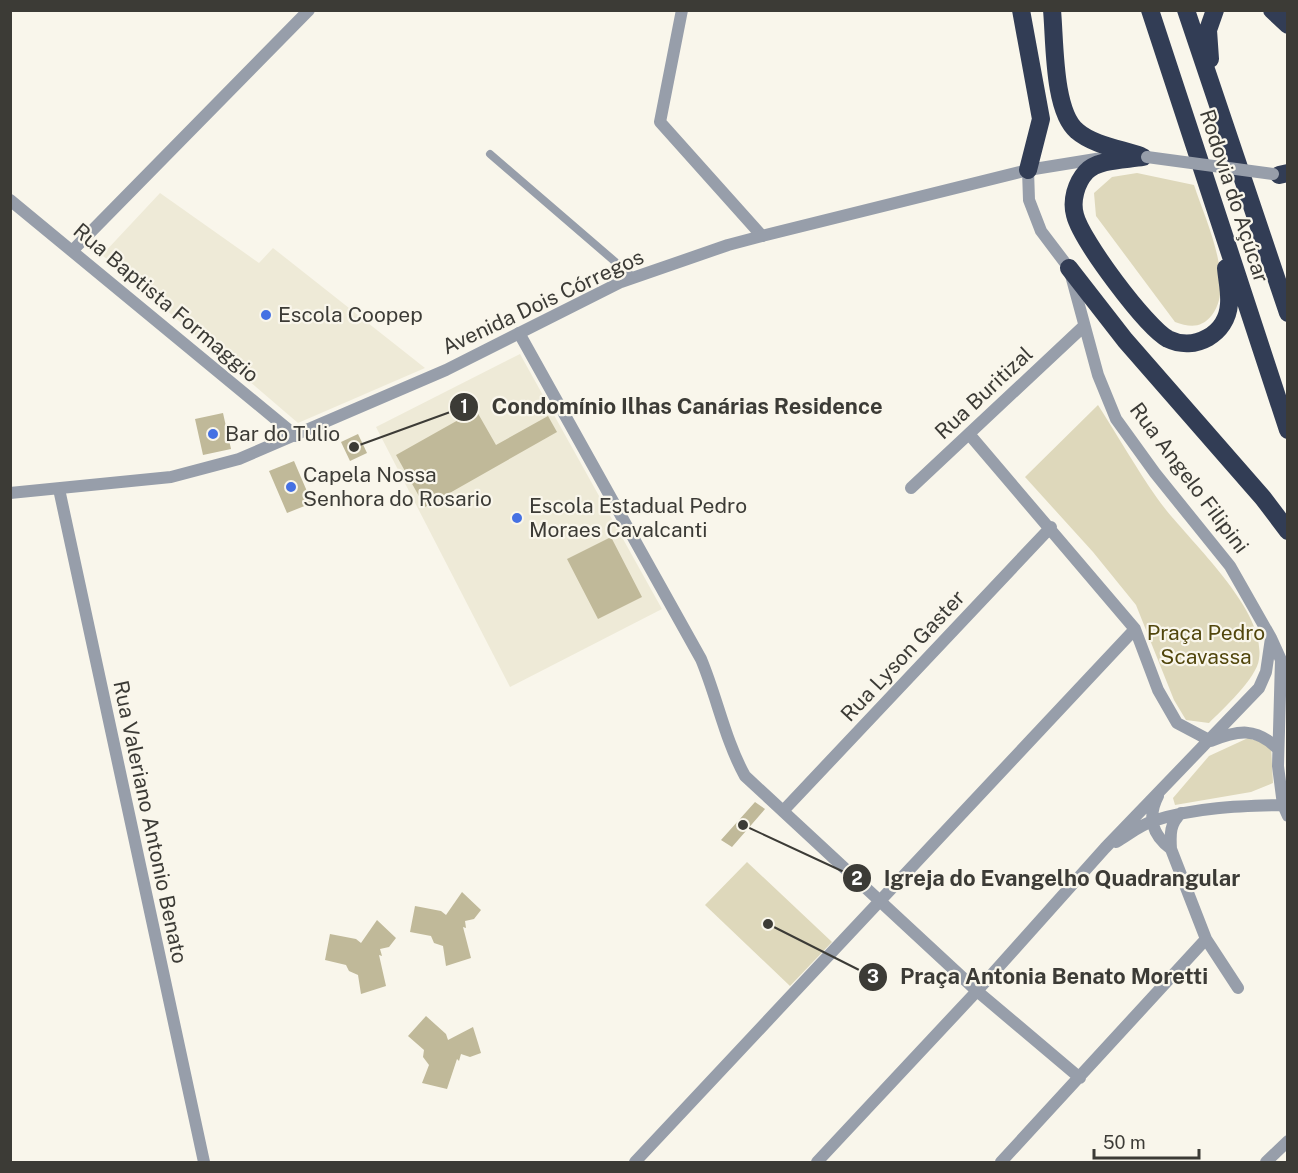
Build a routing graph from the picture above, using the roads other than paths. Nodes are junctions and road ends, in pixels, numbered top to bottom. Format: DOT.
graph roads {
  1 [pos="309,10"];
  2 [pos="681,10"];
  3 [pos="1052,10"];
  4 [pos="1142,10"];
  5 [pos="1150,10"];
  6 [pos="1186,10"];
  7 [pos="1215,10"];
  8 [pos="1272,10"];
  9 [pos="1021,11"];
  10 [pos="1287,25"];
  11 [pos="1169,68"];
  12 [pos="1223,119"];
  13 [pos="490,154"];
  14 [pos="1145,157"];
  15 [pos="1028,170"];
  16 [pos="1283,175"];
  17 [pos="10,200"];
  18 [pos="1221,230"];
  19 [pos="762,236"];
  20 [pos="73,250"];
  21 [pos="1271,263"];
  22 [pos="1069,268"];
  23 [pos="634,278"];
  24 [pos="1287,301"];
  25 [pos="1287,313"];
  26 [pos="1084,326"];
  27 [pos="519,333"];
  28 [pos="1287,430"];
  29 [pos="969,434"];
  30 [pos="296,436"];
  31 [pos="911,488"];
  32 [pos="59,489"];
  33 [pos="10,494"];
  34 [pos="1051,527"];
  35 [pos="1287,531"];
  36 [pos="1135,629"];
  37 [pos="1271,638"];
  38 [pos="1211,741"];
  39 [pos="1278,749"];
  40 [pos="1163,786"];
  41 [pos="1285,810"];
  42 [pos="783,811"];
  43 [pos="1181,813"];
  44 [pos="1150,822"];
  45 [pos="1105,848"];
  46 [pos="1171,849"];
  47 [pos="881,899"];
  48 [pos="1206,939"];
  49 [pos="1238,988"];
  50 [pos="977,991"];
  51 [pos="1080,1078"];
  52 [pos="1287,1141"];
  53 [pos="204,1162"];
  54 [pos="635,1162"];
  55 [pos="817,1162"];
  56 [pos="1000,1162"];
  57 [pos="1266,1162"];
  1 -- 20 [label="street"];
  2 -- 19 [label="street"];
  3 -- 14 [label="highway"];
  4 -- 11 [label="highway"];
  5 -- 11 [label="highway, Rodovia do Açúcar"];
  6 -- 12 [label="highway"];
  7 -- 12 [label="highway"];
  8 -- 10 [label="highway"];
  9 -- 15 [label="highway"];
  11 -- 18 [label="highway, Rodovia do Açúcar"];
  12 -- 21 [label="highway, Rodovia do Açúcar"];
  13 -- 23 [label="lane"];
  14 -- 15 [label="street, Avenida Dois Córregos"];
  14 -- 16 [label="street, Avenida Dois Córregos, bridge"];
  14 -- 18 [label="highway"];
  15 -- 19 [label="street, Avenida Dois Córregos"];
  15 -- 22 [label="street, Rua Angelo Filipini"];
  17 -- 20 [label="street, Rua Baptista Formaggio"];
  18 -- 28 [label="highway, Rodovia do Açúcar"];
  19 -- 23 [label="street, Avenida Dois Córregos"];
  20 -- 30 [label="street, Rua Baptista Formaggio"];
  21 -- 24 [label="highway"];
  21 -- 25 [label="highway, Rodovia do Açúcar"];
  22 -- 26 [label="street, Rua Angelo Filipini"];
  22 -- 35 [label="highway"];
  23 -- 27 [label="street, Avenida Dois Córregos"];
  26 -- 29 [label="street, Rua Buritizal"];
  26 -- 37 [label="street, Rua Angelo Filipini"];
  27 -- 30 [label="street, Avenida Dois Córregos"];
  27 -- 42 [label="street"];
  29 -- 31 [label="street, Rua Buritizal"];
  29 -- 34 [label="street"];
  30 -- 32 [label="street, Avenida Dois Córregos"];
  32 -- 33 [label="street, Avenida Dois Córregos"];
  32 -- 53 [label="street, Rua Valeriano Antonio Benato"];
  34 -- 36 [label="street"];
  34 -- 42 [label="street, Rua Lyson Gaster"];
  36 -- 38 [label="street"];
  36 -- 47 [label="street"];
  37 -- 38 [label="street"];
  37 -- 39 [label="street, Rua Angelo Filipini"];
  38 -- 39 [label="street"];
  38 -- 40 [label="street"];
  39 -- 41 [label="street, Rua Angelo Filipini"];
  40 -- 44 [label="street"];
  40 -- 45 [label="street"];
  41 -- 43 [label="street"];
  42 -- 47 [label="street"];
  43 -- 44 [label="street"];
  43 -- 46 [label="street"];
  44 -- 45 [label="street"];
  44 -- 46 [label="street"];
  45 -- 50 [label="street"];
  46 -- 48 [label="street"];
  47 -- 50 [label="street"];
  47 -- 54 [label="street"];
  48 -- 49 [label="street"];
  48 -- 51 [label="street"];
  50 -- 51 [label="street"];
  50 -- 55 [label="street"];
  51 -- 56 [label="street"];
  52 -- 57 [label="street"];
}
